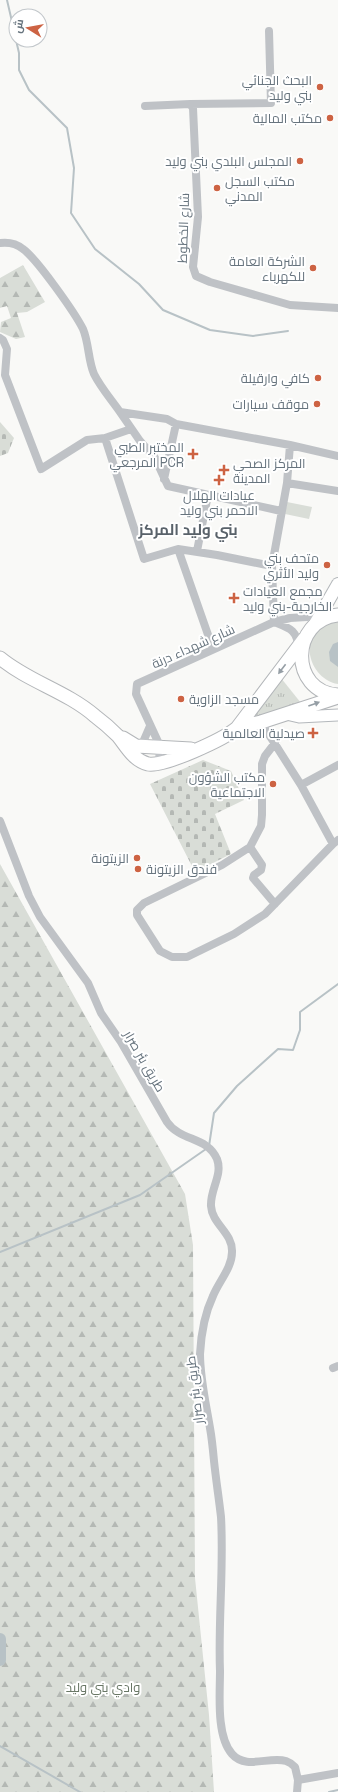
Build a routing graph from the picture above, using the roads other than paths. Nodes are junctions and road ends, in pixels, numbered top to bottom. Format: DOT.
graph roads {
  1 [pos="269,31"];
  2 [pos="190,104"];
  3 [pos="145,106"];
  4 [pos="0,243"];
  5 [pos="338,308"];
  6 [pos="0,338"];
  7 [pos="120,412"];
  8 [pos="176,424"];
  9 [pos="131,429"];
  10 [pos="105,438"];
  11 [pos="290,445"];
  12 [pos="338,456"];
  13 [pos="164,479"];
  14 [pos="287,483"];
  15 [pos="338,491"];
  16 [pos="208,495"];
  17 [pos="281,511"];
  18 [pos="178,549"];
  19 [pos="198,551"];
  20 [pos="272,566"];
  21 [pos="338,584"];
  22 [pos="324,610"];
  23 [pos="338,615"];
  24 [pos="274,622"];
  25 [pos="315,624"];
  26 [pos="301,643"];
  27 [pos="212,650"];
  28 [pos="0,658"];
  29 [pos="338,696"];
  30 [pos="286,714"];
  31 [pos="338,714"];
  32 [pos="262,722"];
  33 [pos="150,726"];
  34 [pos="237,728"];
  35 [pos="275,743"];
  36 [pos="160,746"];
  37 [pos="202,748"];
  38 [pos="138,752"];
  39 [pos="159,763"];
  40 [pos="338,765"];
  41 [pos="300,785"];
  42 [pos="0,821"];
  43 [pos="335,842"];
  44 [pos="250,847"];
  45 [pos="275,904"];
  46 [pos="338,1773"];
  47 [pos="298,1780"];
  48 [pos="297,1792"];
  1 -- 2 [label="street"];
  2 -- 3 [label="street"];
  2 -- 5 [label="street, شارع الخطوط"];
  4 -- 7 [label="street"];
  6 -- 10 [label="street"];
  7 -- 8 [label="street"];
  7 -- 9 [label="street"];
  8 -- 11 [label="street"];
  8 -- 13 [label="street"];
  9 -- 10 [label="street"];
  9 -- 13 [label="street"];
  10 -- 18 [label="street"];
  11 -- 12 [label="street"];
  11 -- 14 [label="street"];
  13 -- 16 [label="street"];
  14 -- 15 [label="street"];
  14 -- 17 [label="street"];
  16 -- 17 [label="street"];
  16 -- 19 [label="street"];
  17 -- 20 [label="street"];
  18 -- 19 [label="street"];
  18 -- 27 [label="street"];
  19 -- 20 [label="street"];
  20 -- 24 [label="street"];
  21 -- 22 [label="main road"];
  22 -- 24 [label="street, شارع شهداء درنة"];
  22 -- 25 [label="main road"];
  23 -- 25 [label="highway"];
  24 -- 26 [label="street"];
  24 -- 27 [label="street, شارع شهداء درنة"];
  25 -- 26 [label="highway"];
  26 -- 29 [label="highway"];
  26 -- 34 [label="highway, one-way"];
  27 -- 33 [label="street, شارع شهداء درنة"];
  28 -- 38 [label="highway"];
  30 -- 29 [label="highway, one-way"];
  30 -- 31 [label="main road"];
  30 -- 32 [label="highway"];
  32 -- 34 [label="highway"];
  32 -- 35 [label="street"];
  33 -- 36 [label="street"];
  33 -- 38 [label="street"];
  34 -- 37 [label="highway"];
  35 -- 41 [label="street"];
  35 -- 44 [label="street"];
  36 -- 37 [label="highway"];
  36 -- 38 [label="highway"];
  36 -- 39 [label="street"];
  37 -- 39 [label="highway"];
  38 -- 39 [label="highway"];
  40 -- 41 [label="street"];
  41 -- 43 [label="street"];
  42 -- 47 [label="street, طريق بئر صرار"];
  43 -- 45 [label="street"];
  44 -- 45 [label="street"];
  44 -- 45 [label="street"];
  46 -- 47 [label="street"];
  47 -- 48 [label="street"];
}
